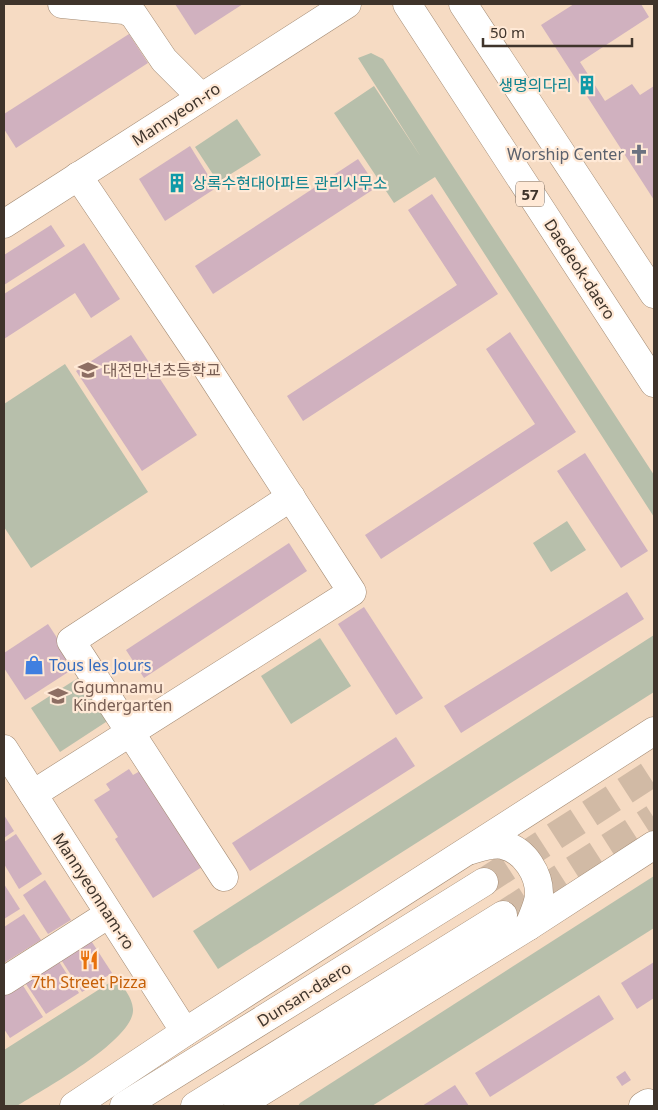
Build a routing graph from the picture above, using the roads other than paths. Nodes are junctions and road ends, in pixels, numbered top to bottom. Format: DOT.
graph roads {
  1 [pos="62,4"];
  2 [pos="347,4"];
  3 [pos="407,4"];
  4 [pos="463,4"];
  5 [pos="202,97"];
  6 [pos="78,176"];
  7 [pos="4,224"];
  8 [pos="654,294"];
  9 [pos="654,383"];
  10 [pos="291,497"];
  11 [pos="654,731"];
  12 [pos="130,732"];
  13 [pos="4,749"];
  14 [pos="33,794"];
  15 [pos="654,845"];
  16 [pos="467,851"];
  17 [pos="224,877"];
  18 [pos="484,882"];
  19 [pos="109,914"];
  20 [pos="503,915"];
  21 [pos="529,926"];
  22 [pos="4,980"];
  23 [pos="185,1032"];
  24 [pos="74,1106"];
  25 [pos="124,1106"];
  26 [pos="195,1106"];
  27 [pos="238,1106"];
  28 [pos="643,1106"];
  29 [pos="650,1106"];
  1 -- 5 [label="main road"];
  2 -- 5 [label="main road, Mannyeon-ro"];
  3 -- 9 [label="main road, Daedeok-daero / 57"];
  4 -- 8 [label="main road"];
  5 -- 6 [label="main road, Mannyeon-ro"];
  6 -- 7 [label="main road, Mannyeon-ro"];
  6 -- 10 [label="main road"];
  10 -- 12 [label="main road"];
  10 -- 12 [label="main road"];
  11 -- 16 [label="main road"];
  12 -- 14 [label="main road"];
  12 -- 17 [label="main road"];
  13 -- 14 [label="main road, Mannyeonnam-ro"];
  14 -- 19 [label="main road, Mannyeonnam-ro"];
  15 -- 21 [label="main road"];
  16 -- 21 [label="main road"];
  16 -- 23 [label="main road"];
  18 -- 25 [label="main road, Dunsan-daero"];
  19 -- 22 [label="main road"];
  19 -- 23 [label="main road, Mannyeonnam-ro"];
  20 -- 26 [label="main road"];
  21 -- 27 [label="main road"];
  23 -- 24 [label="main road"];
  28 -- 29 [label="main road"];
}
